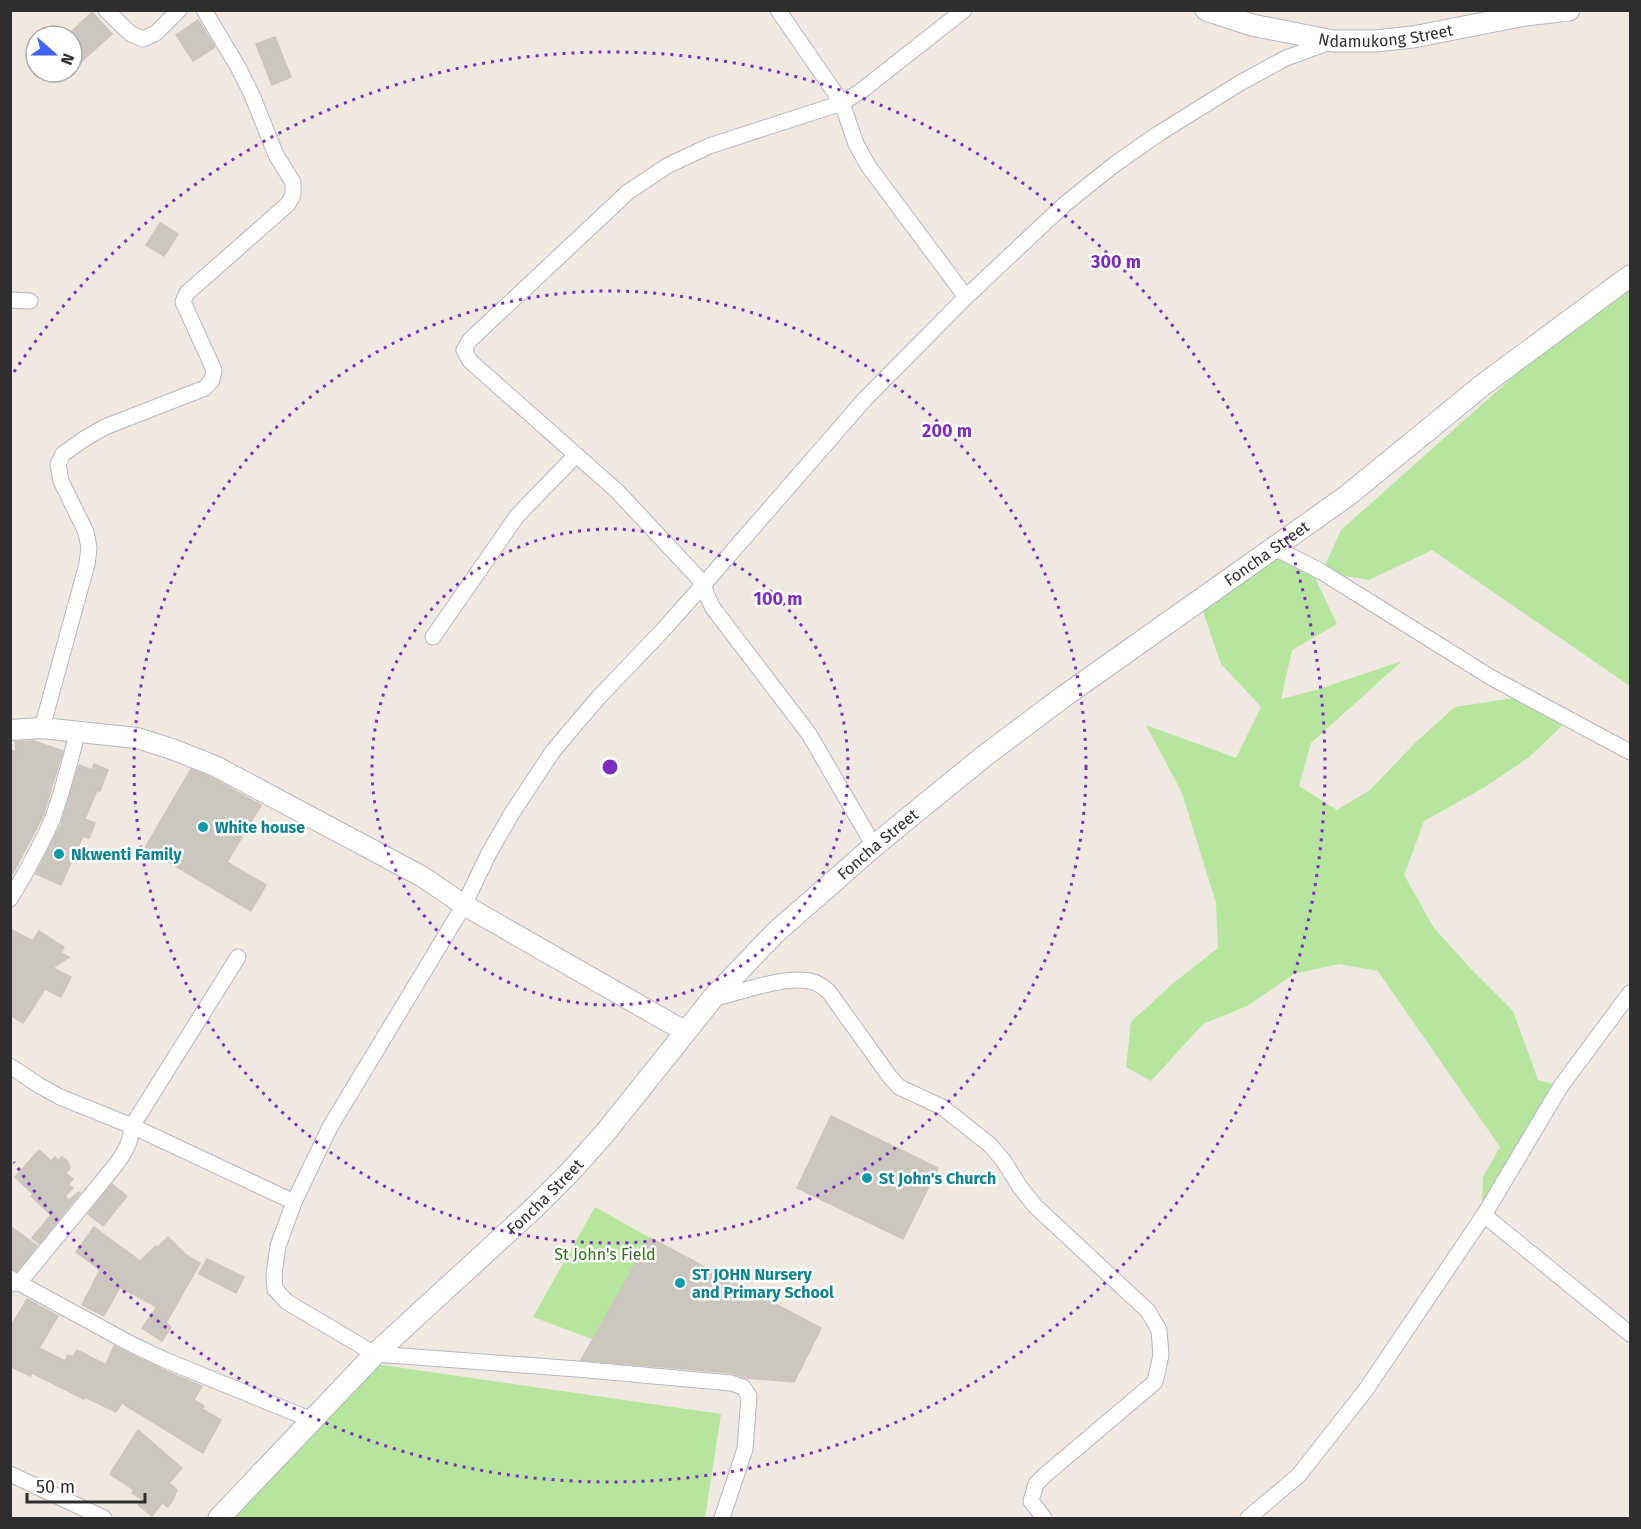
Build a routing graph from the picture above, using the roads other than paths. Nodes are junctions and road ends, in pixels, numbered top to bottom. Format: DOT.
graph roads {
  1 [pos="106,10"];
  2 [pos="179,10"];
  3 [pos="204,10"];
  4 [pos="778,10"];
  5 [pos="964,10"];
  6 [pos="1206,10"];
  7 [pos="1569,10"];
  8 [pos="1525,13"];
  9 [pos="1333,41"];
  10 [pos="842,103"];
  11 [pos="1630,276"];
  12 [pos="966,297"];
  13 [pos="10,300"];
  14 [pos="30,301"];
  15 [pos="576,455"];
  16 [pos="1273,547"];
  17 [pos="704,584"];
  18 [pos="433,637"];
  19 [pos="42,728"];
  20 [pos="10,730"];
  21 [pos="78,730"];
  22 [pos="1630,752"];
  23 [pos="874,846"];
  24 [pos="10,899"];
  25 [pos="464,905"];
  26 [pos="238,957"];
  27 [pos="1630,993"];
  28 [pos="712,999"];
  29 [pos="686,1032"];
  30 [pos="10,1065"];
  31 [pos="132,1126"];
  32 [pos="294,1202"];
  33 [pos="1484,1215"];
  34 [pos="13,1282"];
  35 [pos="1630,1334"];
  36 [pos="375,1354"];
  37 [pos="312,1420"];
  38 [pos="10,1474"];
  39 [pos="104,1518"];
  40 [pos="219,1518"];
  41 [pos="723,1518"];
  42 [pos="1044,1518"];
  43 [pos="1248,1518"];
  1 -- 2 [label="street"];
  3 -- 19 [label="street"];
  4 -- 10 [label="street"];
  5 -- 10 [label="street"];
  6 -- 9 [label="main road, Ndamukong Street"];
  7 -- 8 [label="main road, Ndamukong Street"];
  8 -- 9 [label="main road, Ndamukong Street"];
  9 -- 12 [label="street"];
  10 -- 12 [label="street"];
  10 -- 15 [label="street"];
  11 -- 16 [label="main road, Foncha Street"];
  12 -- 17 [label="street"];
  13 -- 14 [label="street"];
  15 -- 17 [label="street"];
  15 -- 18 [label="street"];
  16 -- 22 [label="street"];
  16 -- 23 [label="main road, Foncha Street"];
  17 -- 23 [label="street"];
  17 -- 25 [label="street"];
  19 -- 20 [label="street"];
  19 -- 21 [label="street"];
  21 -- 24 [label="street"];
  21 -- 25 [label="street"];
  23 -- 28 [label="main road, Foncha Street"];
  25 -- 29 [label="street"];
  25 -- 32 [label="street"];
  26 -- 31 [label="street"];
  27 -- 33 [label="street"];
  28 -- 29 [label="main road, Foncha Street"];
  28 -- 42 [label="street"];
  29 -- 36 [label="main road, Foncha Street"];
  30 -- 31 [label="street"];
  31 -- 32 [label="street"];
  31 -- 34 [label="street"];
  32 -- 36 [label="street"];
  33 -- 35 [label="street"];
  33 -- 43 [label="street"];
  34 -- 37 [label="street"];
  36 -- 37 [label="main road, Foncha Street"];
  36 -- 41 [label="street"];
  37 -- 40 [label="main road, Foncha Street"];
  38 -- 39 [label="street"];
}
